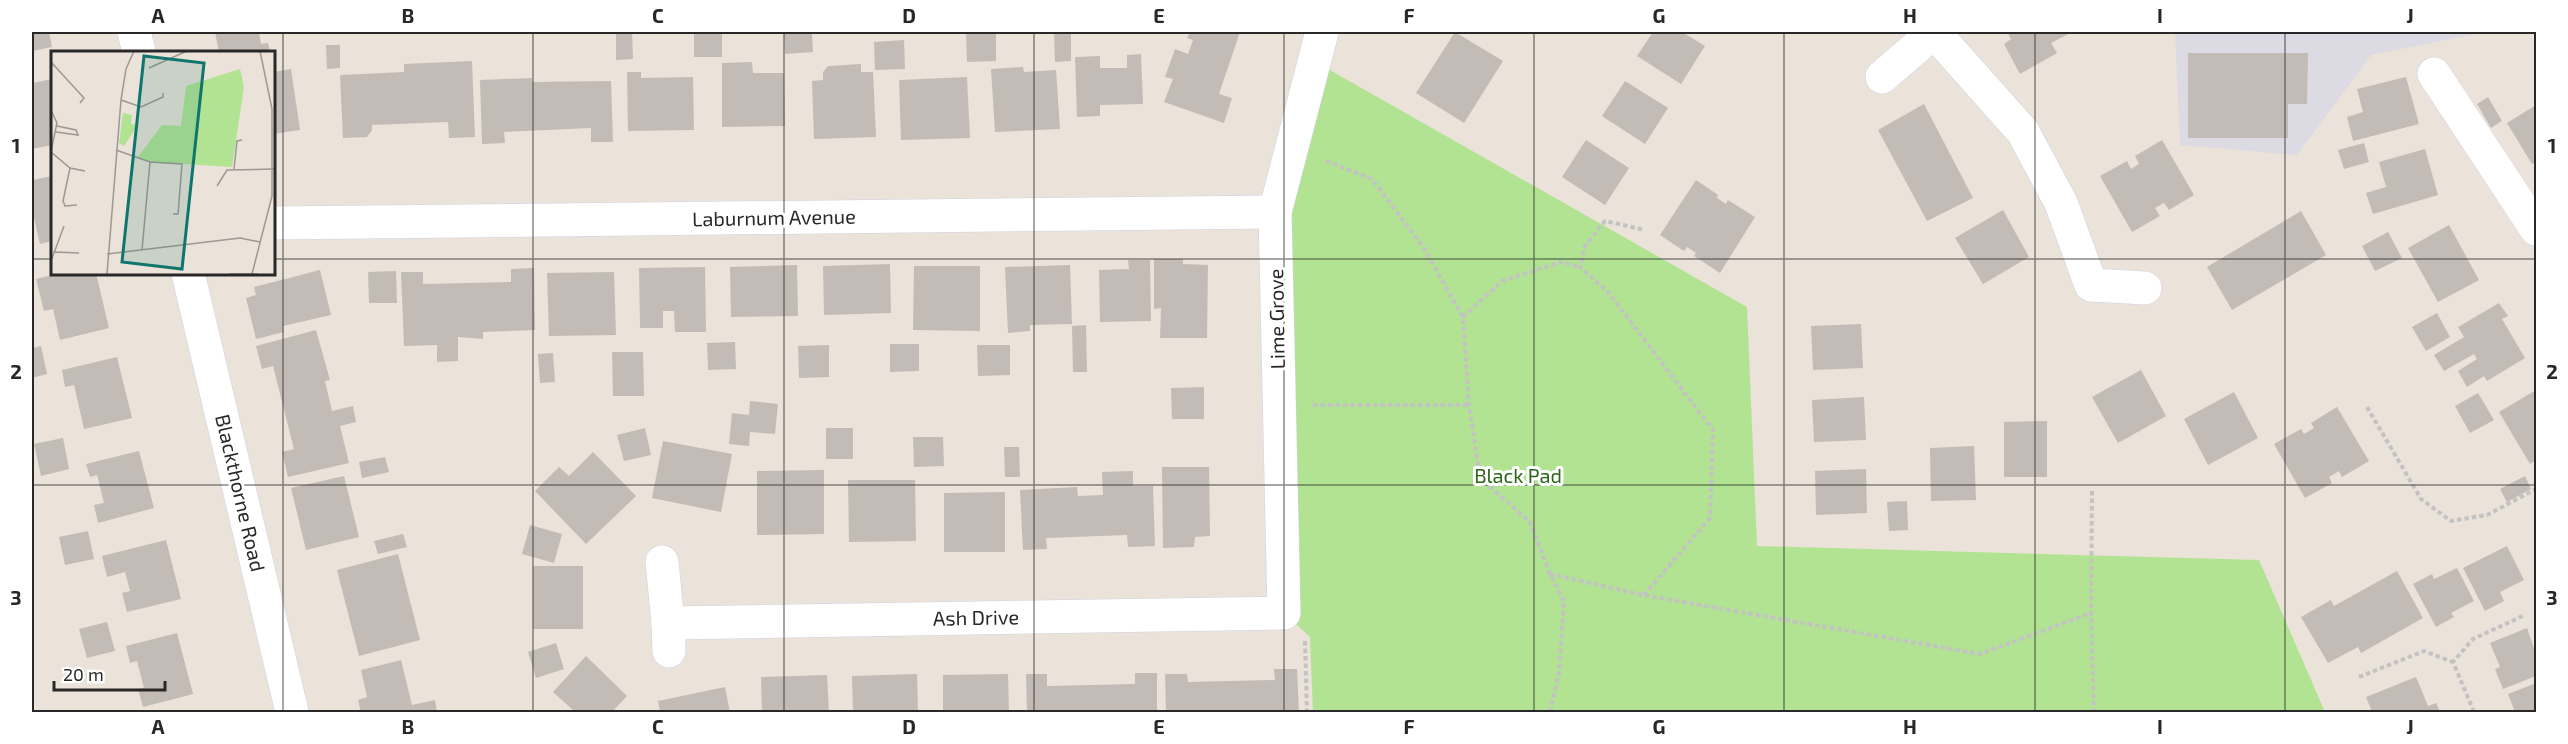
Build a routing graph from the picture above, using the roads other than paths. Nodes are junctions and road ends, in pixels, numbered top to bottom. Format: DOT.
graph roads {
  1 [pos="134,32"];
  2 [pos="1322,32"];
  3 [pos="1934,32"];
  4 [pos="139,51"];
  5 [pos="2434,74"];
  6 [pos="1882,77"];
  7 [pos="1275,212"];
  8 [pos="274,223"];
  9 [pos="2536,229"];
  10 [pos="188,274"];
  11 [pos="2145,288"];
  12 [pos="662,562"];
  13 [pos="1284,613"];
  14 [pos="292,712"];
  1 -- 4 [label="street"];
  2 -- 7 [label="street, Lime Grove"];
  3 -- 6 [label="street"];
  3 -- 11 [label="street"];
  5 -- 9 [label="street"];
  7 -- 8 [label="street, Laburnum Avenue"];
  7 -- 13 [label="street, Lime Grove"];
  10 -- 14 [label="street, Blackthorne Road"];
  12 -- 13 [label="street, Ash Drive"];
}
